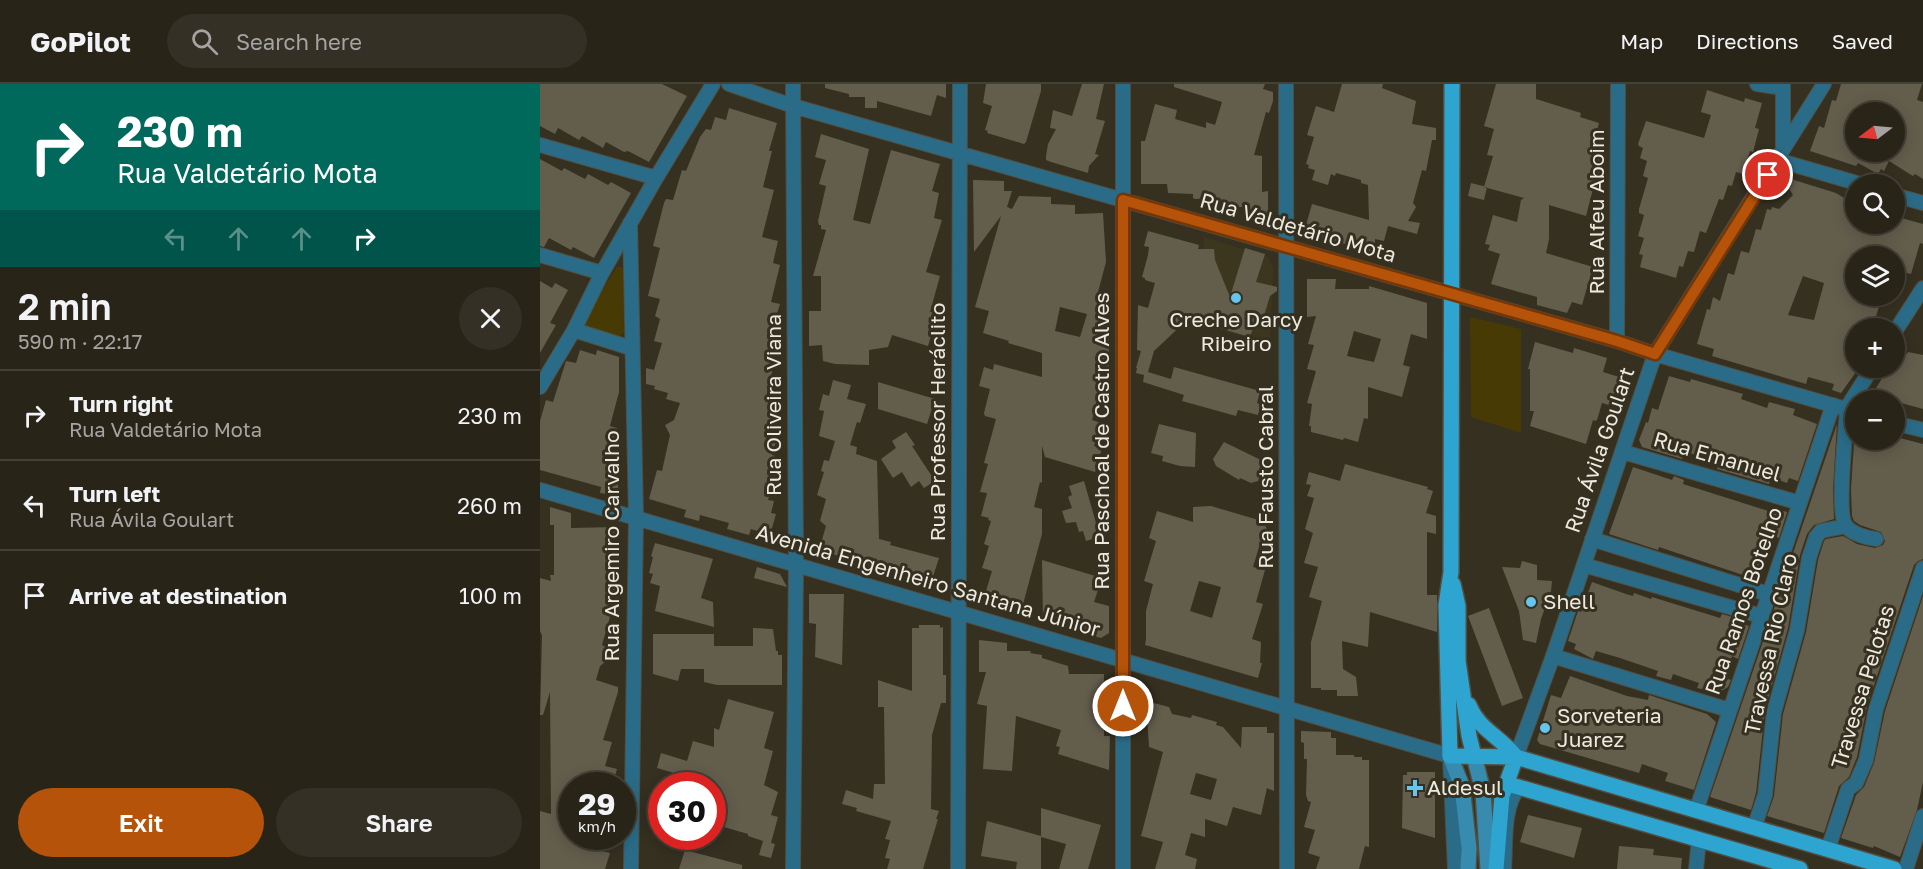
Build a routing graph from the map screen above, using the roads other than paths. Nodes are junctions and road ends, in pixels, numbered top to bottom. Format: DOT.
graph roads {
  1 [pos="713,84"];
  2 [pos="729,84"];
  3 [pos="793,84"];
  4 [pos="960,84"];
  5 [pos="1123,84"];
  6 [pos="1286,84"];
  7 [pos="1452,84"];
  8 [pos="1618,84"];
  9 [pos="1757,84"];
  10 [pos="1824,84"];
  11 [pos="1783,86"];
  12 [pos="793,106"];
  13 [pos="540,145"];
  14 [pos="960,153"];
  15 [pos="1780,155"];
  16 [pos="656,178"];
  17 [pos="1845,179"];
  18 [pos="1905,198"];
  19 [pos="1123,200"];
  20 [pos="1923,203"];
  21 [pos="630,223"];
  22 [pos="1287,247"];
  23 [pos="540,255"];
  24 [pos="602,273"];
  25 [pos="1923,288"];
  26 [pos="1452,294"];
  27 [pos="1904,318"];
  28 [pos="574,330"];
  29 [pos="1617,341"];
  30 [pos="631,348"];
  31 [pos="1655,354"];
  32 [pos="544,374"];
  33 [pos="540,387"];
  34 [pos="1845,409"];
  35 [pos="1905,426"];
  36 [pos="1923,430"];
  37 [pos="1623,452"];
  38 [pos="540,490"];
  39 [pos="1800,503"];
  40 [pos="636,517"];
  41 [pos="1846,526"];
  42 [pos="1592,539"];
  43 [pos="1876,539"];
  44 [pos="796,565"];
  45 [pos="1584,565"];
  46 [pos="1923,568"];
  47 [pos="1451,572"];
  48 [pos="1768,594"];
  49 [pos="959,612"];
  50 [pos="1761,616"];
  51 [pos="1553,656"];
  52 [pos="1123,660"];
  53 [pos="1460,678"];
  54 [pos="1287,709"];
  55 [pos="1729,710"];
  56 [pos="1450,756"];
  57 [pos="1474,756"];
  58 [pos="1516,757"];
  59 [pos="1513,785"];
  60 [pos="1696,811"];
  61 [pos="1923,816"];
  62 [pos="1754,828"];
  63 [pos="1699,839"];
  64 [pos="1828,849"];
  65 [pos="631,869"];
  66 [pos="793,869"];
  67 [pos="958,869"];
  68 [pos="1123,869"];
  69 [pos="1287,869"];
  70 [pos="1455,869"];
  71 [pos="1468,869"];
  72 [pos="1488,869"];
  73 [pos="1496,869"];
  74 [pos="1504,869"];
  75 [pos="1696,869"];
  76 [pos="1800,869"];
  77 [pos="1894,869"];
  78 [pos="1906,869"];
  1 -- 16 [label="street"];
  2 -- 12 [label="street, Rua Valdetário Mota"];
  3 -- 12 [label="street, Rua Oliveira Viana"];
  4 -- 14 [label="street, Rua Professor Heráclito"];
  5 -- 19 [label="street, Rua Paschoal de Castro Alves"];
  6 -- 22 [label="street, Rua Fausto Cabral"];
  7 -- 26 [label="main road"];
  8 -- 29 [label="street, Rua Alfeu Aboim"];
  9 -- 11 [label="street"];
  10 -- 15 [label="street, Rua Ávila Goulart"];
  11 -- 15 [label="street"];
  12 -- 14 [label="street, Rua Valdetário Mota"];
  12 -- 44 [label="street, Rua Oliveira Viana"];
  13 -- 16 [label="street"];
  14 -- 19 [label="street, Rua Valdetário Mota"];
  14 -- 49 [label="street, Rua Professor Heráclito"];
  15 -- 17 [label="street"];
  15 -- 31 [label="street, Rua Ávila Goulart"];
  16 -- 21 [label="street"];
  18 -- 20 [label="street"];
  19 -- 22 [label="street, Rua Valdetário Mota"];
  19 -- 52 [label="street, Rua Paschoal de Castro Alves"];
  21 -- 24 [label="street"];
  21 -- 30 [label="street, Rua Argemiro Carvalho"];
  22 -- 26 [label="street, Rua Valdetário Mota"];
  22 -- 54 [label="street, Rua Fausto Cabral"];
  23 -- 24 [label="street"];
  24 -- 28 [label="street"];
  25 -- 27 [label="street"];
  26 -- 29 [label="street, Rua Valdetário Mota"];
  26 -- 47 [label="main road"];
  28 -- 30 [label="street"];
  28 -- 32 [label="street"];
  29 -- 31 [label="street, Rua Valdetário Mota"];
  30 -- 40 [label="street, Rua Argemiro Carvalho"];
  31 -- 34 [label="street, Rua Valdetário Mota"];
  31 -- 37 [label="street, Rua Ávila Goulart"];
  32 -- 33 [label="street"];
  34 -- 39 [label="street, Rua Ramos Botelho"];
  34 -- 41 [label="street"];
  35 -- 36 [label="street"];
  37 -- 39 [label="street, Rua Emanuel"];
  37 -- 42 [label="street, Rua Ávila Goulart"];
  38 -- 40 [label="street, Avenida Engenheiro Santana Júnior"];
  39 -- 48 [label="street, Rua Ramos Botelho"];
  40 -- 44 [label="street, Avenida Engenheiro Santana Júnior"];
  40 -- 65 [label="street, Rua Argemiro Carvalho"];
  41 -- 43 [label="street"];
  41 -- 62 [label="street, Travessa Rio Claro"];
  42 -- 45 [label="street, Rua Ávila Goulart"];
  42 -- 48 [label="street"];
  44 -- 49 [label="street, Avenida Engenheiro Santana Júnior"];
  44 -- 66 [label="street, Rua Oliveira Viana"];
  45 -- 50 [label="street"];
  45 -- 51 [label="street, Rua Ávila Goulart"];
  46 -- 64 [label="street, Travessa Pelotas"];
  47 -- 53 [label="main road"];
  47 -- 56 [label="main road"];
  48 -- 50 [label="street, Rua Ramos Botelho"];
  49 -- 52 [label="street, Avenida Engenheiro Santana Júnior"];
  49 -- 67 [label="street, Rua Professor Heráclito"];
  50 -- 55 [label="street, Rua Ramos Botelho"];
  51 -- 55 [label="street"];
  51 -- 58 [label="street, Rua Ávila Goulart"];
  52 -- 54 [label="street, Avenida Engenheiro Santana Júnior"];
  52 -- 68 [label="street, Rua Paschoal de Castro Alves"];
  53 -- 57 [label="main road"];
  53 -- 58 [label="main road"];
  54 -- 56 [label="street, Avenida Engenheiro Santana Júnior"];
  54 -- 69 [label="street, Rua Fausto Cabral"];
  55 -- 60 [label="street, Rua Ramos Botelho"];
  56 -- 57 [label="main road, Avenida Engenheiro Santana Júnior"];
  56 -- 70 [label="street"];
  56 -- 71 [label="street"];
  57 -- 58 [label="main road, Avenida Engenheiro Santana Júnior"];
  57 -- 72 [label="street"];
  58 -- 59 [label="main road"];
  58 -- 60 [label="main road, Avenida Engenheiro Santana Júnior"];
  59 -- 63 [label="main road"];
  59 -- 73 [label="main road"];
  59 -- 74 [label="street"];
  60 -- 62 [label="main road, Avenida Engenheiro Santana Júnior"];
  61 -- 78 [label="street"];
  62 -- 64 [label="main road, Avenida Engenheiro Santana Júnior"];
  63 -- 75 [label="street"];
  63 -- 76 [label="main road"];
  64 -- 77 [label="main road, Avenida Engenheiro Santana Júnior"];
}
